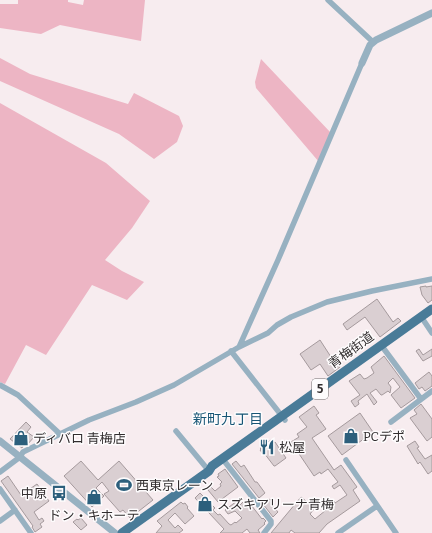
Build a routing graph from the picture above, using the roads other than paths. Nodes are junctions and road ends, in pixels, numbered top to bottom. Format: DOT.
graph roads {
  1 [pos="328,0"];
  2 [pos="432,13"];
  3 [pos="373,42"];
  4 [pos="362,63"];
  5 [pos="432,279"];
  6 [pos="432,309"];
  7 [pos="432,315"];
  8 [pos="424,321"];
  9 [pos="432,333"];
  10 [pos="239,347"];
  11 [pos="384,349"];
  12 [pos="231,351"];
  13 [pos="0,385"];
  14 [pos="432,392"];
  15 [pos="421,399"];
  16 [pos="284,418"];
  17 [pos="391,422"];
  18 [pos="176,431"];
  19 [pos="60,434"];
  20 [pos="0,441"];
  21 [pos="20,457"];
  22 [pos="346,460"];
  23 [pos="225,462"];
  24 [pos="209,470"];
  25 [pos="0,472"];
  26 [pos="0,489"];
  27 [pos="377,506"];
  28 [pos="15,510"];
  29 [pos="0,521"];
  30 [pos="31,533"];
  31 [pos="115,533"];
  32 [pos="122,533"];
  33 [pos="264,533"];
  34 [pos="338,533"];
  35 [pos="396,533"];
  1 -- 3 [label="street"];
  2 -- 3 [label="street"];
  3 -- 4 [label="street"];
  4 -- 10 [label="street"];
  5 -- 10 [label="street"];
  6 -- 16 [label="main road, 青梅街道 / 5"];
  7 -- 8 [label="main road, 青梅街道 / 5"];
  8 -- 9 [label="street"];
  8 -- 11 [label="main road, 青梅街道 / 5"];
  10 -- 12 [label="street"];
  11 -- 15 [label="street"];
  11 -- 16 [label="main road, 青梅街道 / 5"];
  12 -- 16 [label="street"];
  12 -- 19 [label="street"];
  13 -- 19 [label="street"];
  14 -- 15 [label="street"];
  15 -- 17 [label="street"];
  16 -- 23 [label="main road, 青梅街道 / 5"];
  16 -- 24 [label="main road, 青梅街道 / 5"];
  18 -- 24 [label="street"];
  19 -- 21 [label="street"];
  20 -- 21 [label="street"];
  21 -- 25 [label="street"];
  21 -- 31 [label="street"];
  22 -- 27 [label="street"];
  23 -- 24 [label="main road, 青梅街道 / 5"];
  23 -- 33 [label="street"];
  24 -- 32 [label="main road, 青梅街道 / 5"];
  26 -- 28 [label="street"];
  27 -- 34 [label="street"];
  27 -- 35 [label="street"];
  28 -- 29 [label="street"];
  28 -- 30 [label="street"];
}
